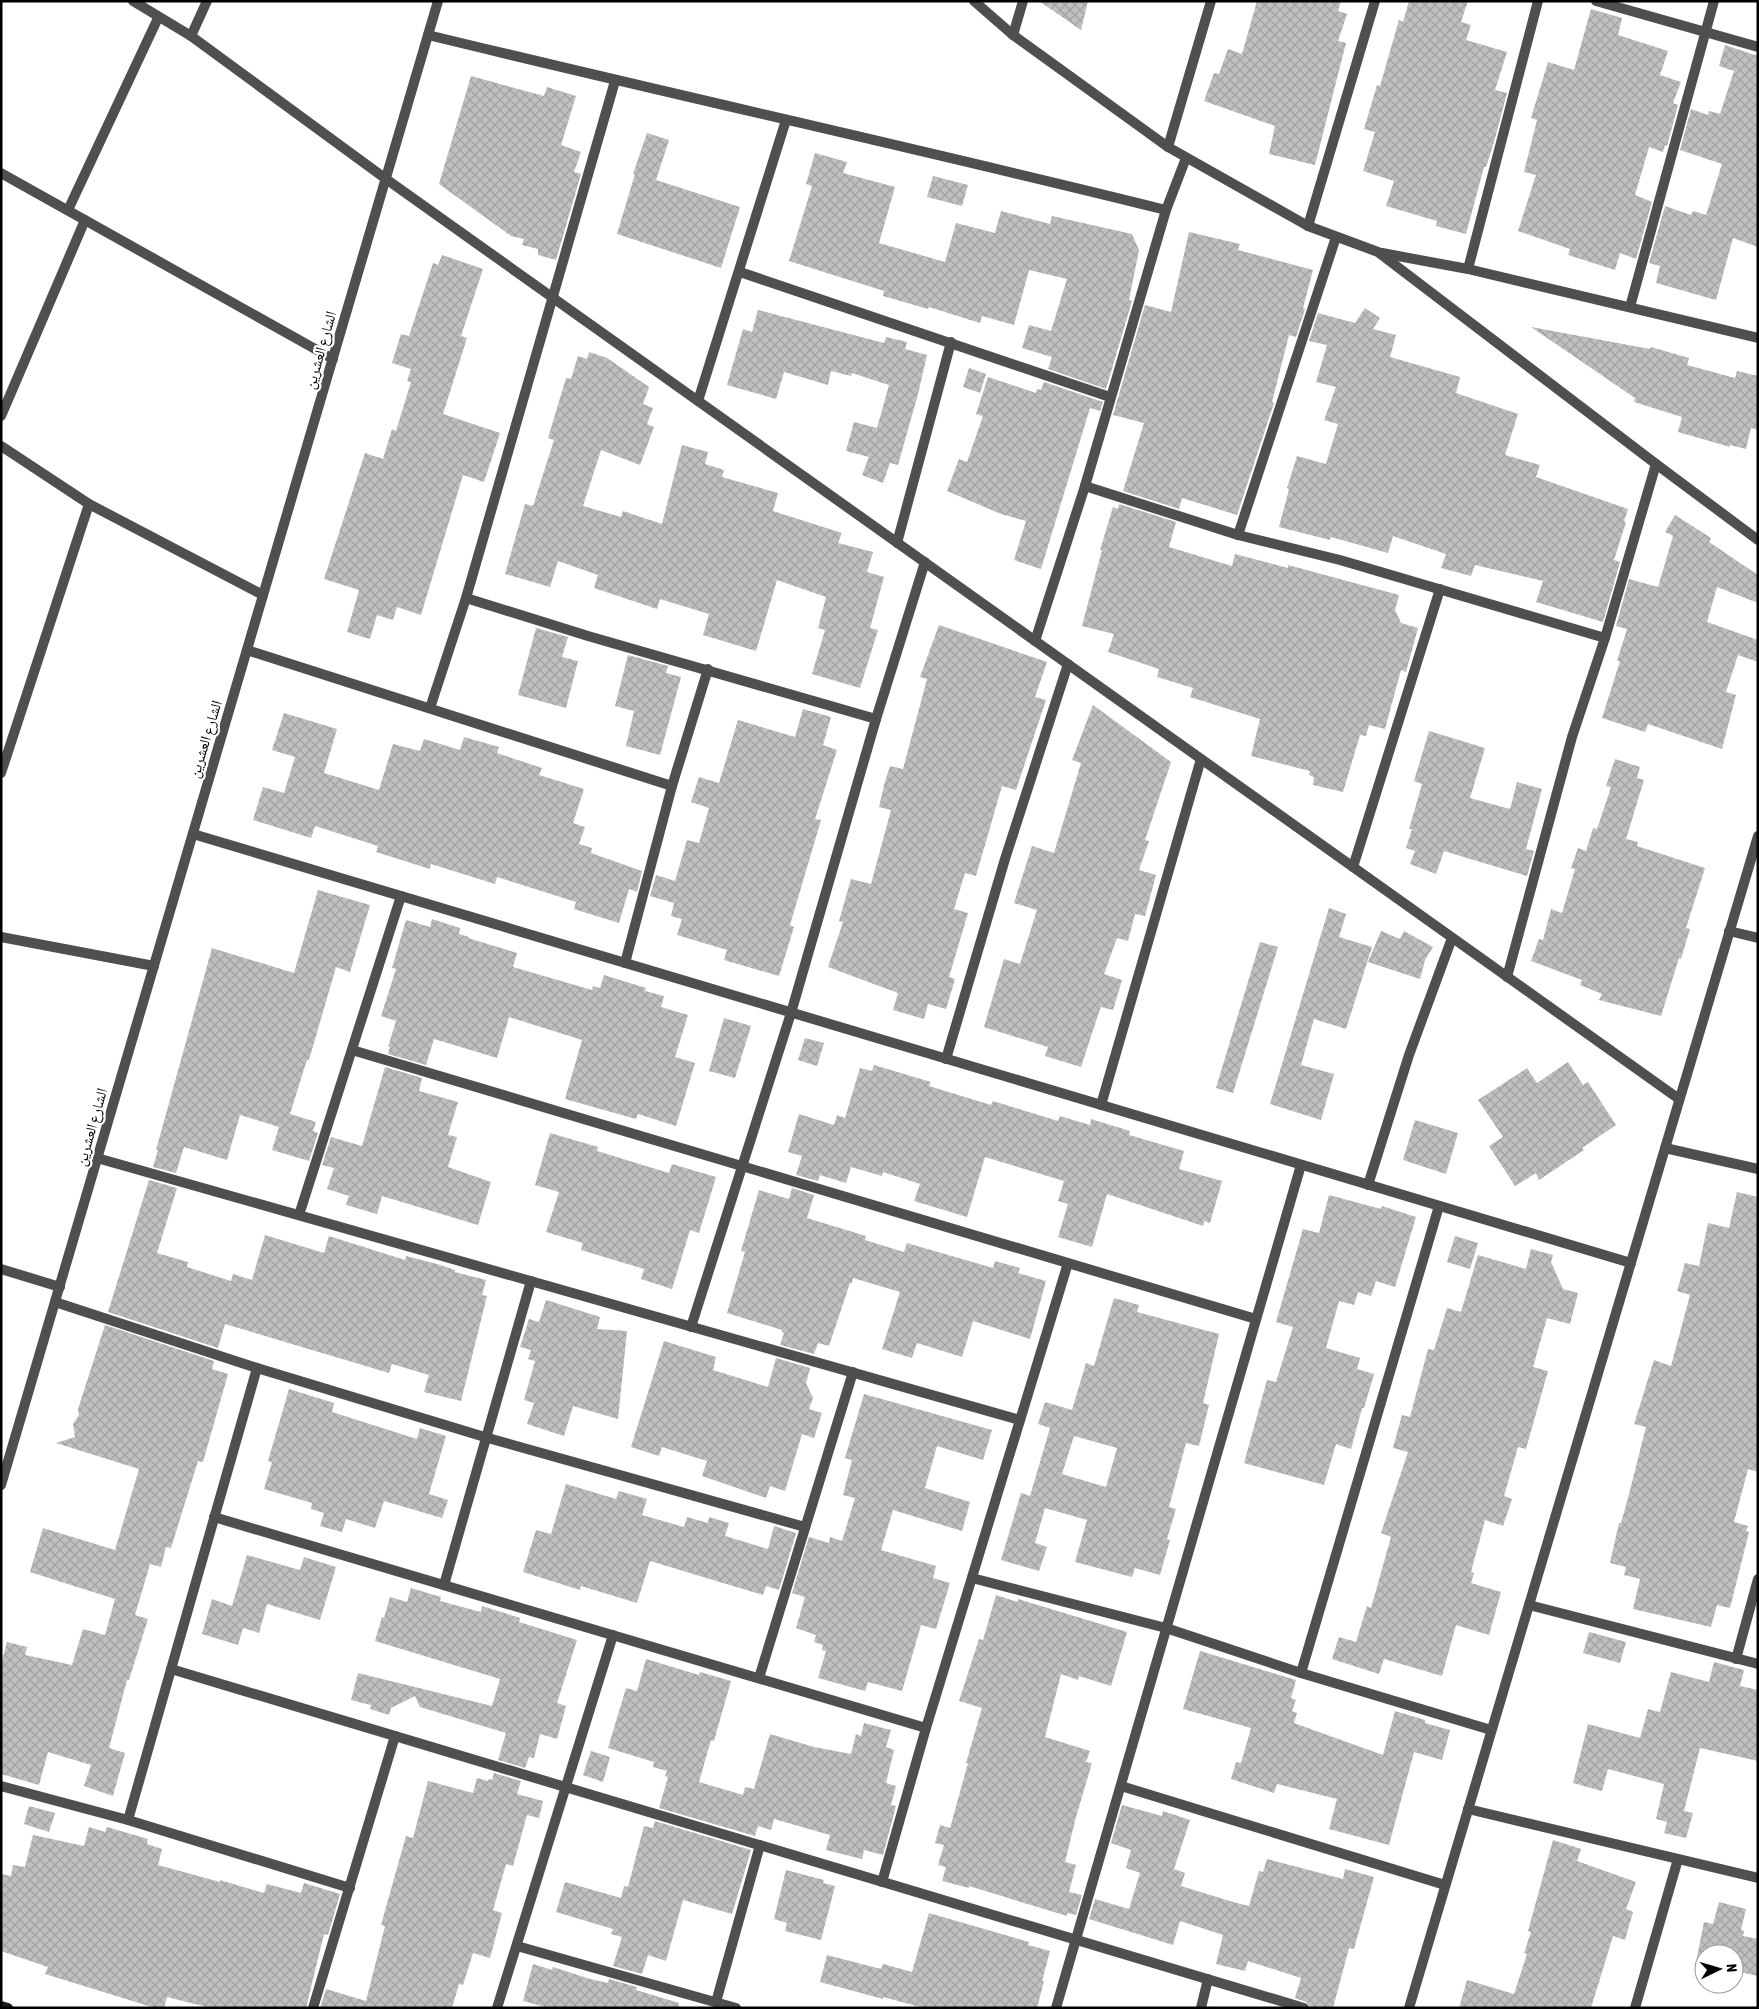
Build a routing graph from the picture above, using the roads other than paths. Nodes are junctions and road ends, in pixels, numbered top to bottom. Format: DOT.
graph roads {
  1 [pos="133,1"];
  2 [pos="206,1"];
  3 [pos="438,1"];
  4 [pos="974,1"];
  5 [pos="1024,1"];
  6 [pos="1211,1"];
  7 [pos="1375,1"];
  8 [pos="1538,1"];
  9 [pos="1596,1"];
  10 [pos="1714,1"];
  11 [pos="158,18"];
  12 [pos="1705,32"];
  13 [pos="428,35"];
  14 [pos="1013,35"];
  15 [pos="191,36"];
  16 [pos="1758,47"];
  17 [pos="616,81"];
  18 [pos="786,120"];
  19 [pos="1168,147"];
  20 [pos="1186,158"];
  21 [pos="1,173"];
  22 [pos="386,179"];
  23 [pos="68,210"];
  24 [pos="1166,210"];
  25 [pos="85,220"];
  26 [pos="1308,226"];
  27 [pos="1336,237"];
  28 [pos="1378,252"];
  29 [pos="1468,269"];
  30 [pos="740,272"];
  31 [pos="553,298"];
  32 [pos="1630,307"];
  33 [pos="1758,338"];
  34 [pos="951,342"];
  35 [pos="333,359"];
  36 [pos="1110,397"];
  37 [pos="698,401"];
  38 [pos="1,416"];
  39 [pos="1,446"];
  40 [pos="1656,464"];
  41 [pos="1084,486"];
  42 [pos="89,504"];
  43 [pos="1238,535"];
  44 [pos="1758,540"];
  45 [pos="897,543"];
  46 [pos="925,562"];
  47 [pos="1440,589"];
  48 [pos="263,595"];
  49 [pos="466,598"];
  50 [pos="1605,638"];
  51 [pos="1035,641"];
  52 [pos="247,650"];
  53 [pos="1068,664"];
  54 [pos="708,669"];
  55 [pos="430,708"];
  56 [pos="876,720"];
  57 [pos="1202,759"];
  58 [pos="1,773"];
  59 [pos="672,786"];
  60 [pos="193,834"];
  61 [pos="1758,836"];
  62 [pos="1353,867"];
  63 [pos="401,896"];
  64 [pos="1729,931"];
  65 [pos="1,936"];
  66 [pos="1452,938"];
  67 [pos="1758,938"];
  68 [pos="625,963"];
  69 [pos="154,966"];
  70 [pos="1507,976"];
  71 [pos="791,1013"];
  72 [pos="352,1050"];
  73 [pos="946,1059"];
  74 [pos="1679,1099"];
  75 [pos="1101,1105"];
  76 [pos="1665,1148"];
  77 [pos="97,1158"];
  78 [pos="1301,1165"];
  79 [pos="742,1166"];
  80 [pos="1758,1169"];
  81 [pos="1368,1185"];
  82 [pos="1439,1206"];
  83 [pos="299,1215"];
  84 [pos="1068,1263"];
  85 [pos="1631,1263"];
  86 [pos="1,1269"];
  87 [pos="531,1281"];
  88 [pos="60,1287"];
  89 [pos="55,1302"];
  90 [pos="1256,1319"];
  91 [pos="691,1327"];
  92 [pos="257,1368"];
  93 [pos="853,1372"];
  94 [pos="1020,1420"];
  95 [pos="488,1438"];
  96 [pos="1,1485"];
  97 [pos="214,1517"];
  98 [pos="804,1527"];
  99 [pos="972,1578"];
  100 [pos="1758,1579"];
  101 [pos="444,1585"];
  102 [pos="1529,1605"];
  103 [pos="1166,1628"];
  104 [pos="613,1635"];
  105 [pos="1736,1659"];
  106 [pos="1758,1664"];
  107 [pos="171,1669"];
  108 [pos="1301,1673"];
  109 [pos="759,1678"];
  110 [pos="926,1728"];
  111 [pos="1491,1730"];
  112 [pos="395,1736"];
  113 [pos="1,1786"];
  114 [pos="565,1786"];
  115 [pos="1121,1786"];
  116 [pos="1468,1809"];
  117 [pos="128,1820"];
  118 [pos="760,1845"];
  119 [pos="1678,1859"];
  120 [pos="1758,1878"];
  121 [pos="882,1882"];
  122 [pos="1445,1885"];
  123 [pos="350,1888"];
  124 [pos="1076,1940"];
  125 [pos="517,1946"];
  126 [pos="1208,1979"];
  127 [pos="716,2002"];
  128 [pos="1,2006"];
  129 [pos="8,2008"];
  130 [pos="313,2008"];
  131 [pos="497,2008"];
  132 [pos="736,2008"];
  133 [pos="1056,2008"];
  134 [pos="1200,2008"];
  135 [pos="1304,2008"];
  136 [pos="1409,2008"];
  137 [pos="1635,2008"];
  1 -- 11 [label="street"];
  2 -- 15 [label="street"];
  3 -- 13 [label="street, الشارع العشرين"];
  4 -- 14 [label="street"];
  5 -- 14 [label="street"];
  6 -- 19 [label="street"];
  7 -- 26 [label="street"];
  8 -- 29 [label="street"];
  9 -- 12 [label="street"];
  10 -- 12 [label="street"];
  11 -- 15 [label="street"];
  11 -- 23 [label="street"];
  12 -- 16 [label="street"];
  12 -- 32 [label="street"];
  13 -- 17 [label="street"];
  13 -- 22 [label="street, الشارع العشرين"];
  14 -- 19 [label="street"];
  15 -- 22 [label="street"];
  17 -- 18 [label="street"];
  17 -- 31 [label="street"];
  18 -- 24 [label="street"];
  18 -- 30 [label="street"];
  19 -- 20 [label="street"];
  20 -- 24 [label="street"];
  20 -- 26 [label="street"];
  21 -- 23 [label="street"];
  22 -- 31 [label="street"];
  22 -- 35 [label="street, الشارع العشرين"];
  23 -- 25 [label="street"];
  24 -- 36 [label="street"];
  25 -- 35 [label="street"];
  25 -- 38 [label="street"];
  26 -- 27 [label="street"];
  27 -- 28 [label="street"];
  27 -- 43 [label="street"];
  28 -- 29 [label="street"];
  28 -- 40 [label="street"];
  29 -- 32 [label="street"];
  30 -- 34 [label="street"];
  30 -- 37 [label="street"];
  31 -- 37 [label="street"];
  31 -- 49 [label="street"];
  32 -- 33 [label="street"];
  34 -- 36 [label="street"];
  34 -- 45 [label="street"];
  35 -- 48 [label="street, الشارع العشرين"];
  36 -- 41 [label="street"];
  37 -- 45 [label="street"];
  39 -- 42 [label="street"];
  40 -- 44 [label="street"];
  40 -- 50 [label="street"];
  41 -- 43 [label="street"];
  41 -- 51 [label="street"];
  42 -- 48 [label="street"];
  42 -- 58 [label="street"];
  43 -- 47 [label="street"];
  45 -- 46 [label="street"];
  46 -- 51 [label="street"];
  46 -- 56 [label="street"];
  47 -- 50 [label="street"];
  47 -- 62 [label="street"];
  48 -- 52 [label="street, الشارع العشرين"];
  49 -- 54 [label="street"];
  49 -- 55 [label="street"];
  50 -- 70 [label="street"];
  51 -- 53 [label="street"];
  52 -- 55 [label="street"];
  52 -- 60 [label="street, الشارع العشرين"];
  53 -- 57 [label="street"];
  53 -- 73 [label="street"];
  54 -- 56 [label="street"];
  54 -- 59 [label="street"];
  55 -- 59 [label="street"];
  56 -- 71 [label="street"];
  57 -- 62 [label="street"];
  57 -- 75 [label="street"];
  59 -- 68 [label="street"];
  60 -- 63 [label="street"];
  60 -- 69 [label="street, الشارع العشرين"];
  61 -- 64 [label="street"];
  62 -- 66 [label="street"];
  63 -- 68 [label="street"];
  63 -- 72 [label="street"];
  64 -- 67 [label="street"];
  64 -- 74 [label="street"];
  65 -- 69 [label="street"];
  66 -- 70 [label="street"];
  66 -- 81 [label="street"];
  68 -- 71 [label="street"];
  69 -- 77 [label="street, الشارع العشرين"];
  70 -- 74 [label="street"];
  71 -- 73 [label="street"];
  71 -- 79 [label="street"];
  72 -- 79 [label="street"];
  72 -- 83 [label="street"];
  73 -- 75 [label="street"];
  74 -- 76 [label="street"];
  75 -- 78 [label="street"];
  76 -- 80 [label="street"];
  76 -- 85 [label="street"];
  77 -- 83 [label="street"];
  77 -- 88 [label="street, الشارع العشرين"];
  78 -- 81 [label="street"];
  78 -- 90 [label="street"];
  79 -- 84 [label="street"];
  79 -- 91 [label="street"];
  81 -- 82 [label="street"];
  82 -- 85 [label="street"];
  82 -- 108 [label="street"];
  83 -- 87 [label="street"];
  84 -- 90 [label="street"];
  84 -- 94 [label="street"];
  85 -- 102 [label="street"];
  86 -- 88 [label="street"];
  87 -- 91 [label="street"];
  87 -- 95 [label="street"];
  88 -- 89 [label="street, الشارع العشرين"];
  89 -- 92 [label="street"];
  89 -- 96 [label="street, الشارع العشرين"];
  90 -- 103 [label="street"];
  91 -- 93 [label="street"];
  92 -- 95 [label="street"];
  92 -- 97 [label="street"];
  93 -- 94 [label="street"];
  93 -- 98 [label="street"];
  94 -- 99 [label="street"];
  95 -- 98 [label="street"];
  95 -- 101 [label="street"];
  97 -- 101 [label="street"];
  97 -- 107 [label="street"];
  98 -- 109 [label="street"];
  99 -- 103 [label="street"];
  99 -- 110 [label="street"];
  100 -- 105 [label="street"];
  101 -- 104 [label="street"];
  102 -- 105 [label="street"];
  102 -- 111 [label="street"];
  103 -- 108 [label="street"];
  103 -- 115 [label="street"];
  104 -- 109 [label="street"];
  104 -- 114 [label="street"];
  105 -- 106 [label="street"];
  107 -- 112 [label="street"];
  107 -- 117 [label="street"];
  108 -- 111 [label="street"];
  109 -- 110 [label="street"];
  110 -- 121 [label="street"];
  111 -- 116 [label="street"];
  112 -- 114 [label="street"];
  112 -- 123 [label="street"];
  113 -- 117 [label="street"];
  114 -- 118 [label="street"];
  114 -- 125 [label="street"];
  115 -- 122 [label="street"];
  115 -- 124 [label="street"];
  116 -- 119 [label="street"];
  116 -- 122 [label="street"];
  117 -- 123 [label="street"];
  118 -- 121 [label="street"];
  118 -- 127 [label="street"];
  119 -- 120 [label="street"];
  119 -- 137 [label="street"];
  121 -- 124 [label="street"];
  122 -- 136 [label="street"];
  123 -- 130 [label="street"];
  124 -- 126 [label="street"];
  124 -- 133 [label="street"];
  125 -- 127 [label="street"];
  125 -- 131 [label="street"];
  126 -- 134 [label="street"];
  126 -- 135 [label="street"];
  127 -- 132 [label="street"];
  128 -- 129 [label="main road"];
}
